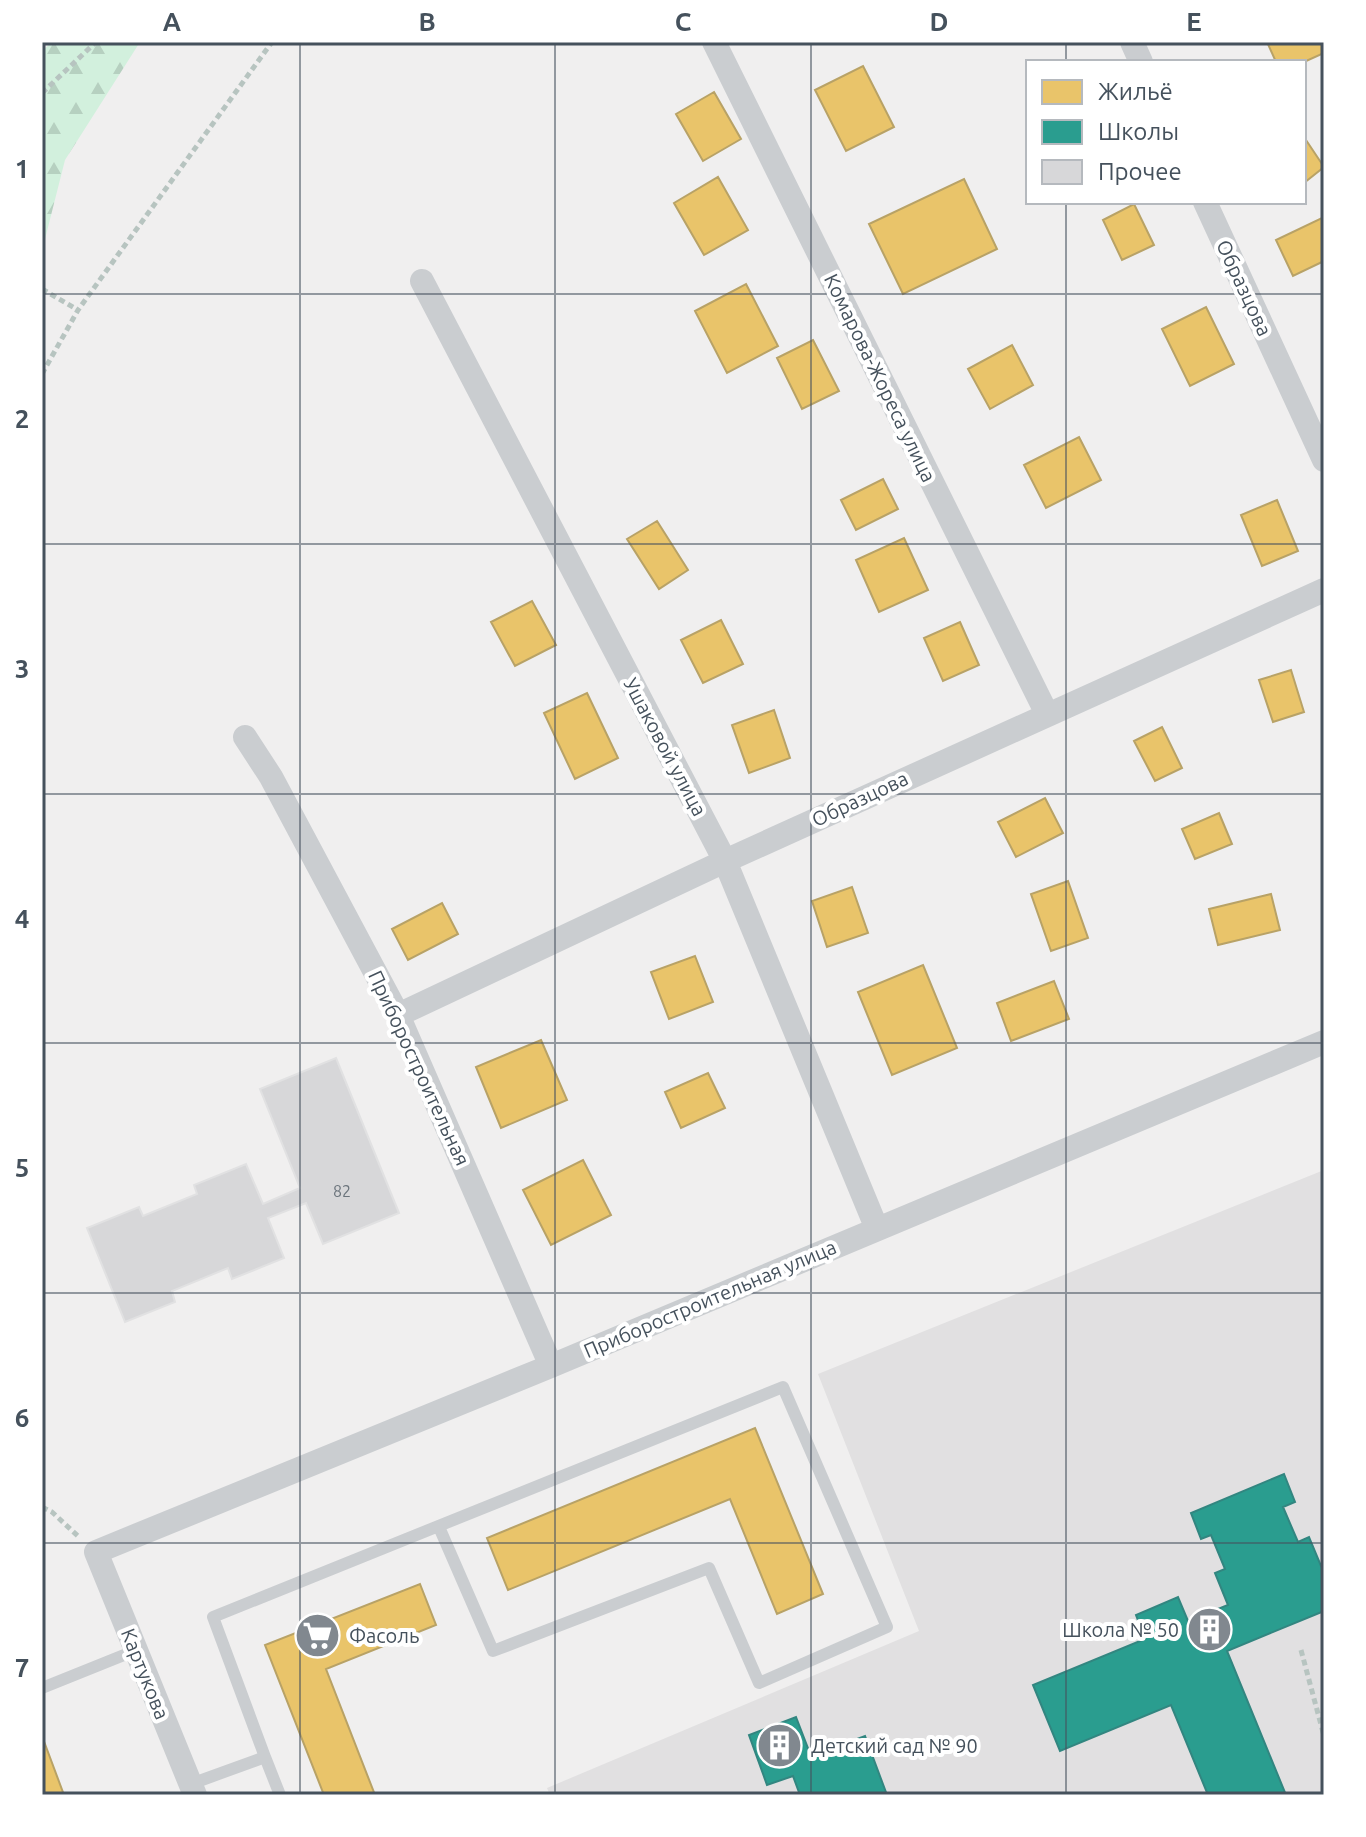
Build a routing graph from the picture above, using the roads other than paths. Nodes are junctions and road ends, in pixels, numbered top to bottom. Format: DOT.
graph roads {
  1 [pos="714,42"];
  2 [pos="1206,204"];
  3 [pos="422,281"];
  4 [pos="1324,460"];
  5 [pos="1324,590"];
  6 [pos="1047,714"];
  7 [pos="245,737"];
  8 [pos="725,861"];
  9 [pos="398,1015"];
  10 [pos="1324,1042"];
  11 [pos="877,1229"];
  12 [pos="551,1366"];
  13 [pos="439,1527"];
  14 [pos="96,1552"];
  15 [pos="134,1651"];
  16 [pos="42,1688"];
  17 [pos="265,1757"];
  18 [pos="193,1789"];
  19 [pos="280,1795"];
  1 -- 6 [label="street, Комарова-Жореса улица"];
  2 -- 4 [label="street, Образцова"];
  3 -- 8 [label="street, Ушаковой улица"];
  5 -- 6 [label="street, Образцова"];
  6 -- 8 [label="street, Образцова"];
  7 -- 9 [label="street, Приборостроительная"];
  8 -- 9 [label="street, Образцова"];
  8 -- 11 [label="street, Ушаковой улица"];
  9 -- 12 [label="street, Приборостроительная"];
  10 -- 11 [label="street, Приборостроительная улица"];
  11 -- 12 [label="street, Приборостроительная улица"];
  12 -- 14 [label="street, Приборостроительная улица"];
  13 -- 13 [label="lane"];
  13 -- 17 [label="lane"];
  14 -- 15 [label="street, Картукова"];
  15 -- 16 [label="lane"];
  15 -- 18 [label="street, Картукова"];
  17 -- 18 [label="lane"];
  17 -- 19 [label="lane"];
}
